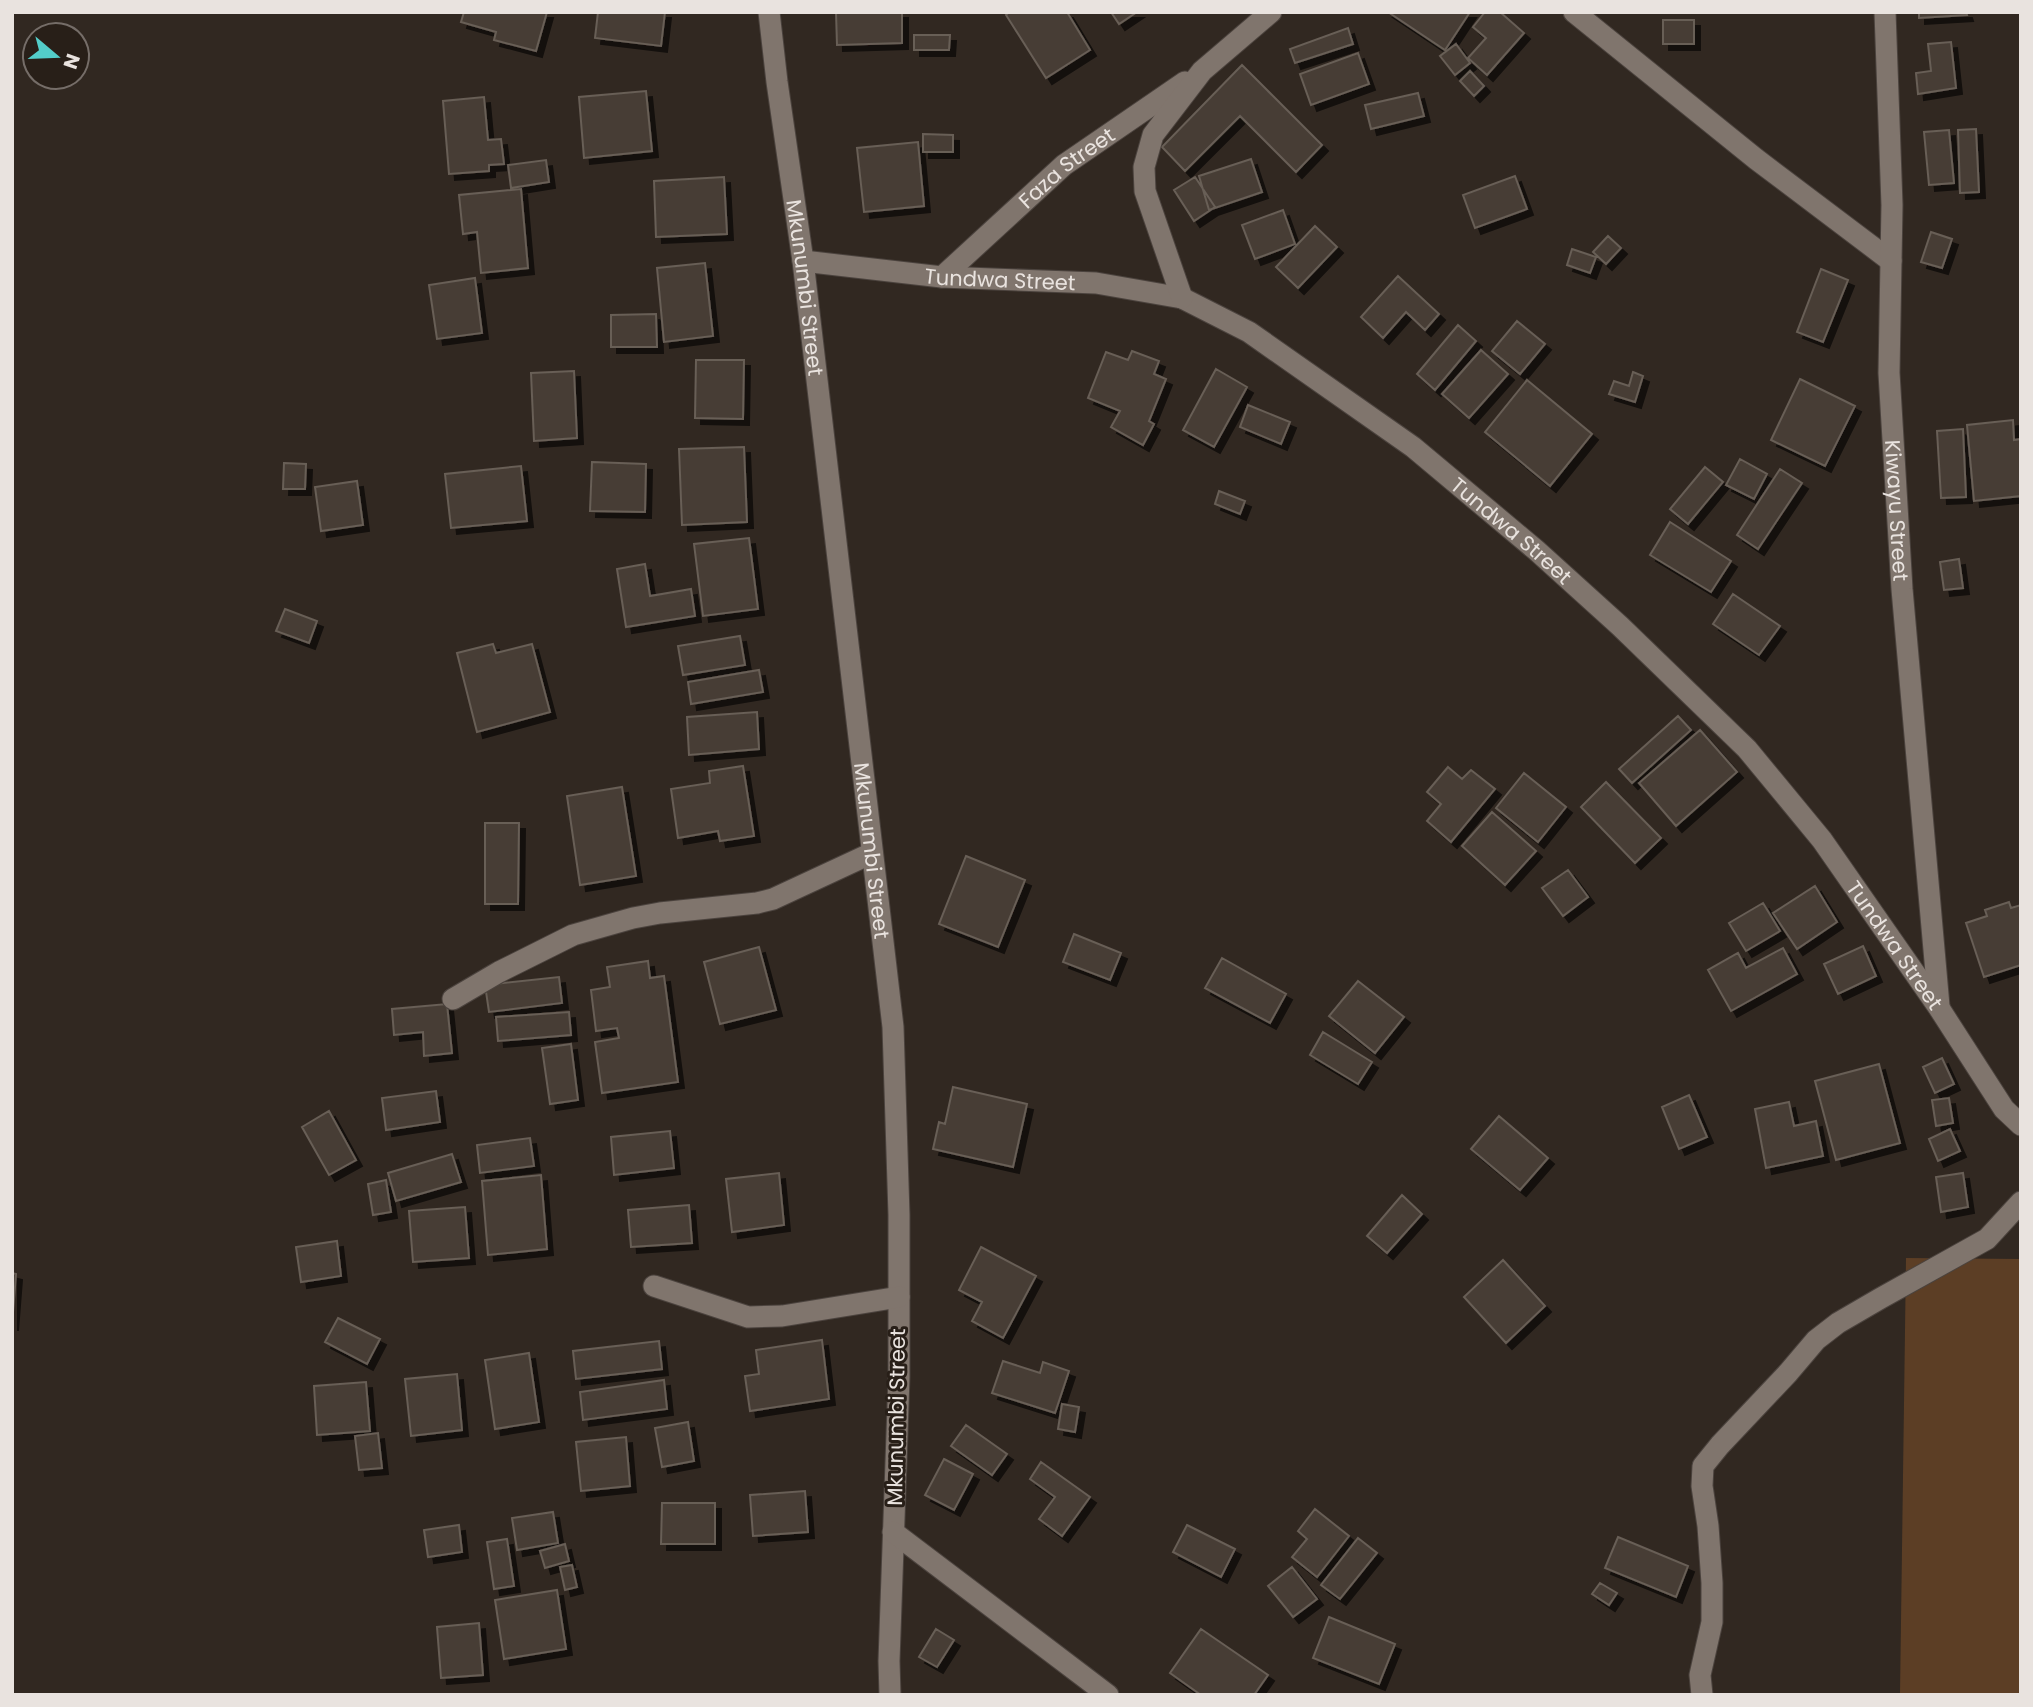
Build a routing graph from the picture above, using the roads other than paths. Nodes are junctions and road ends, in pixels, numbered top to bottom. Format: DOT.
graph roads {
  1 [pos="769,12"];
  2 [pos="1271,12"];
  3 [pos="1574,12"];
  4 [pos="1885,12"];
  5 [pos="1202,71"];
  6 [pos="803,261"];
  7 [pos="1891,261"];
  8 [pos="942,277"];
  9 [pos="1182,298"];
  10 [pos="872,853"];
  11 [pos="453,999"];
  12 [pos="1939,1008"];
  13 [pos="2021,1125"];
  14 [pos="2021,1202"];
  15 [pos="654,1286"];
  16 [pos="899,1297"];
  17 [pos="893,1532"];
  18 [pos="890,1695"];
  19 [pos="1108,1695"];
  20 [pos="1702,1695"];
  1 -- 6 [label="street, Mkunumbi Street"];
  2 -- 5 [label="street, Faza Street"];
  3 -- 7 [label="street"];
  4 -- 7 [label="street, Kiwayu Street"];
  5 -- 8 [label="street, Faza Street"];
  5 -- 9 [label="street, Faza Street"];
  6 -- 8 [label="street, Tundwa Street"];
  6 -- 10 [label="street, Mkunumbi Street"];
  7 -- 12 [label="street, Kiwayu Street"];
  8 -- 9 [label="street, Tundwa Street"];
  9 -- 12 [label="street, Tundwa Street"];
  10 -- 11 [label="street"];
  10 -- 16 [label="street, Mkunumbi Street"];
  12 -- 13 [label="street, Tundwa Street"];
  14 -- 20 [label="street"];
  15 -- 16 [label="street"];
  16 -- 17 [label="street, Mkunumbi Street"];
  17 -- 18 [label="street, Mkunumbi Street"];
  17 -- 19 [label="street"];
}
